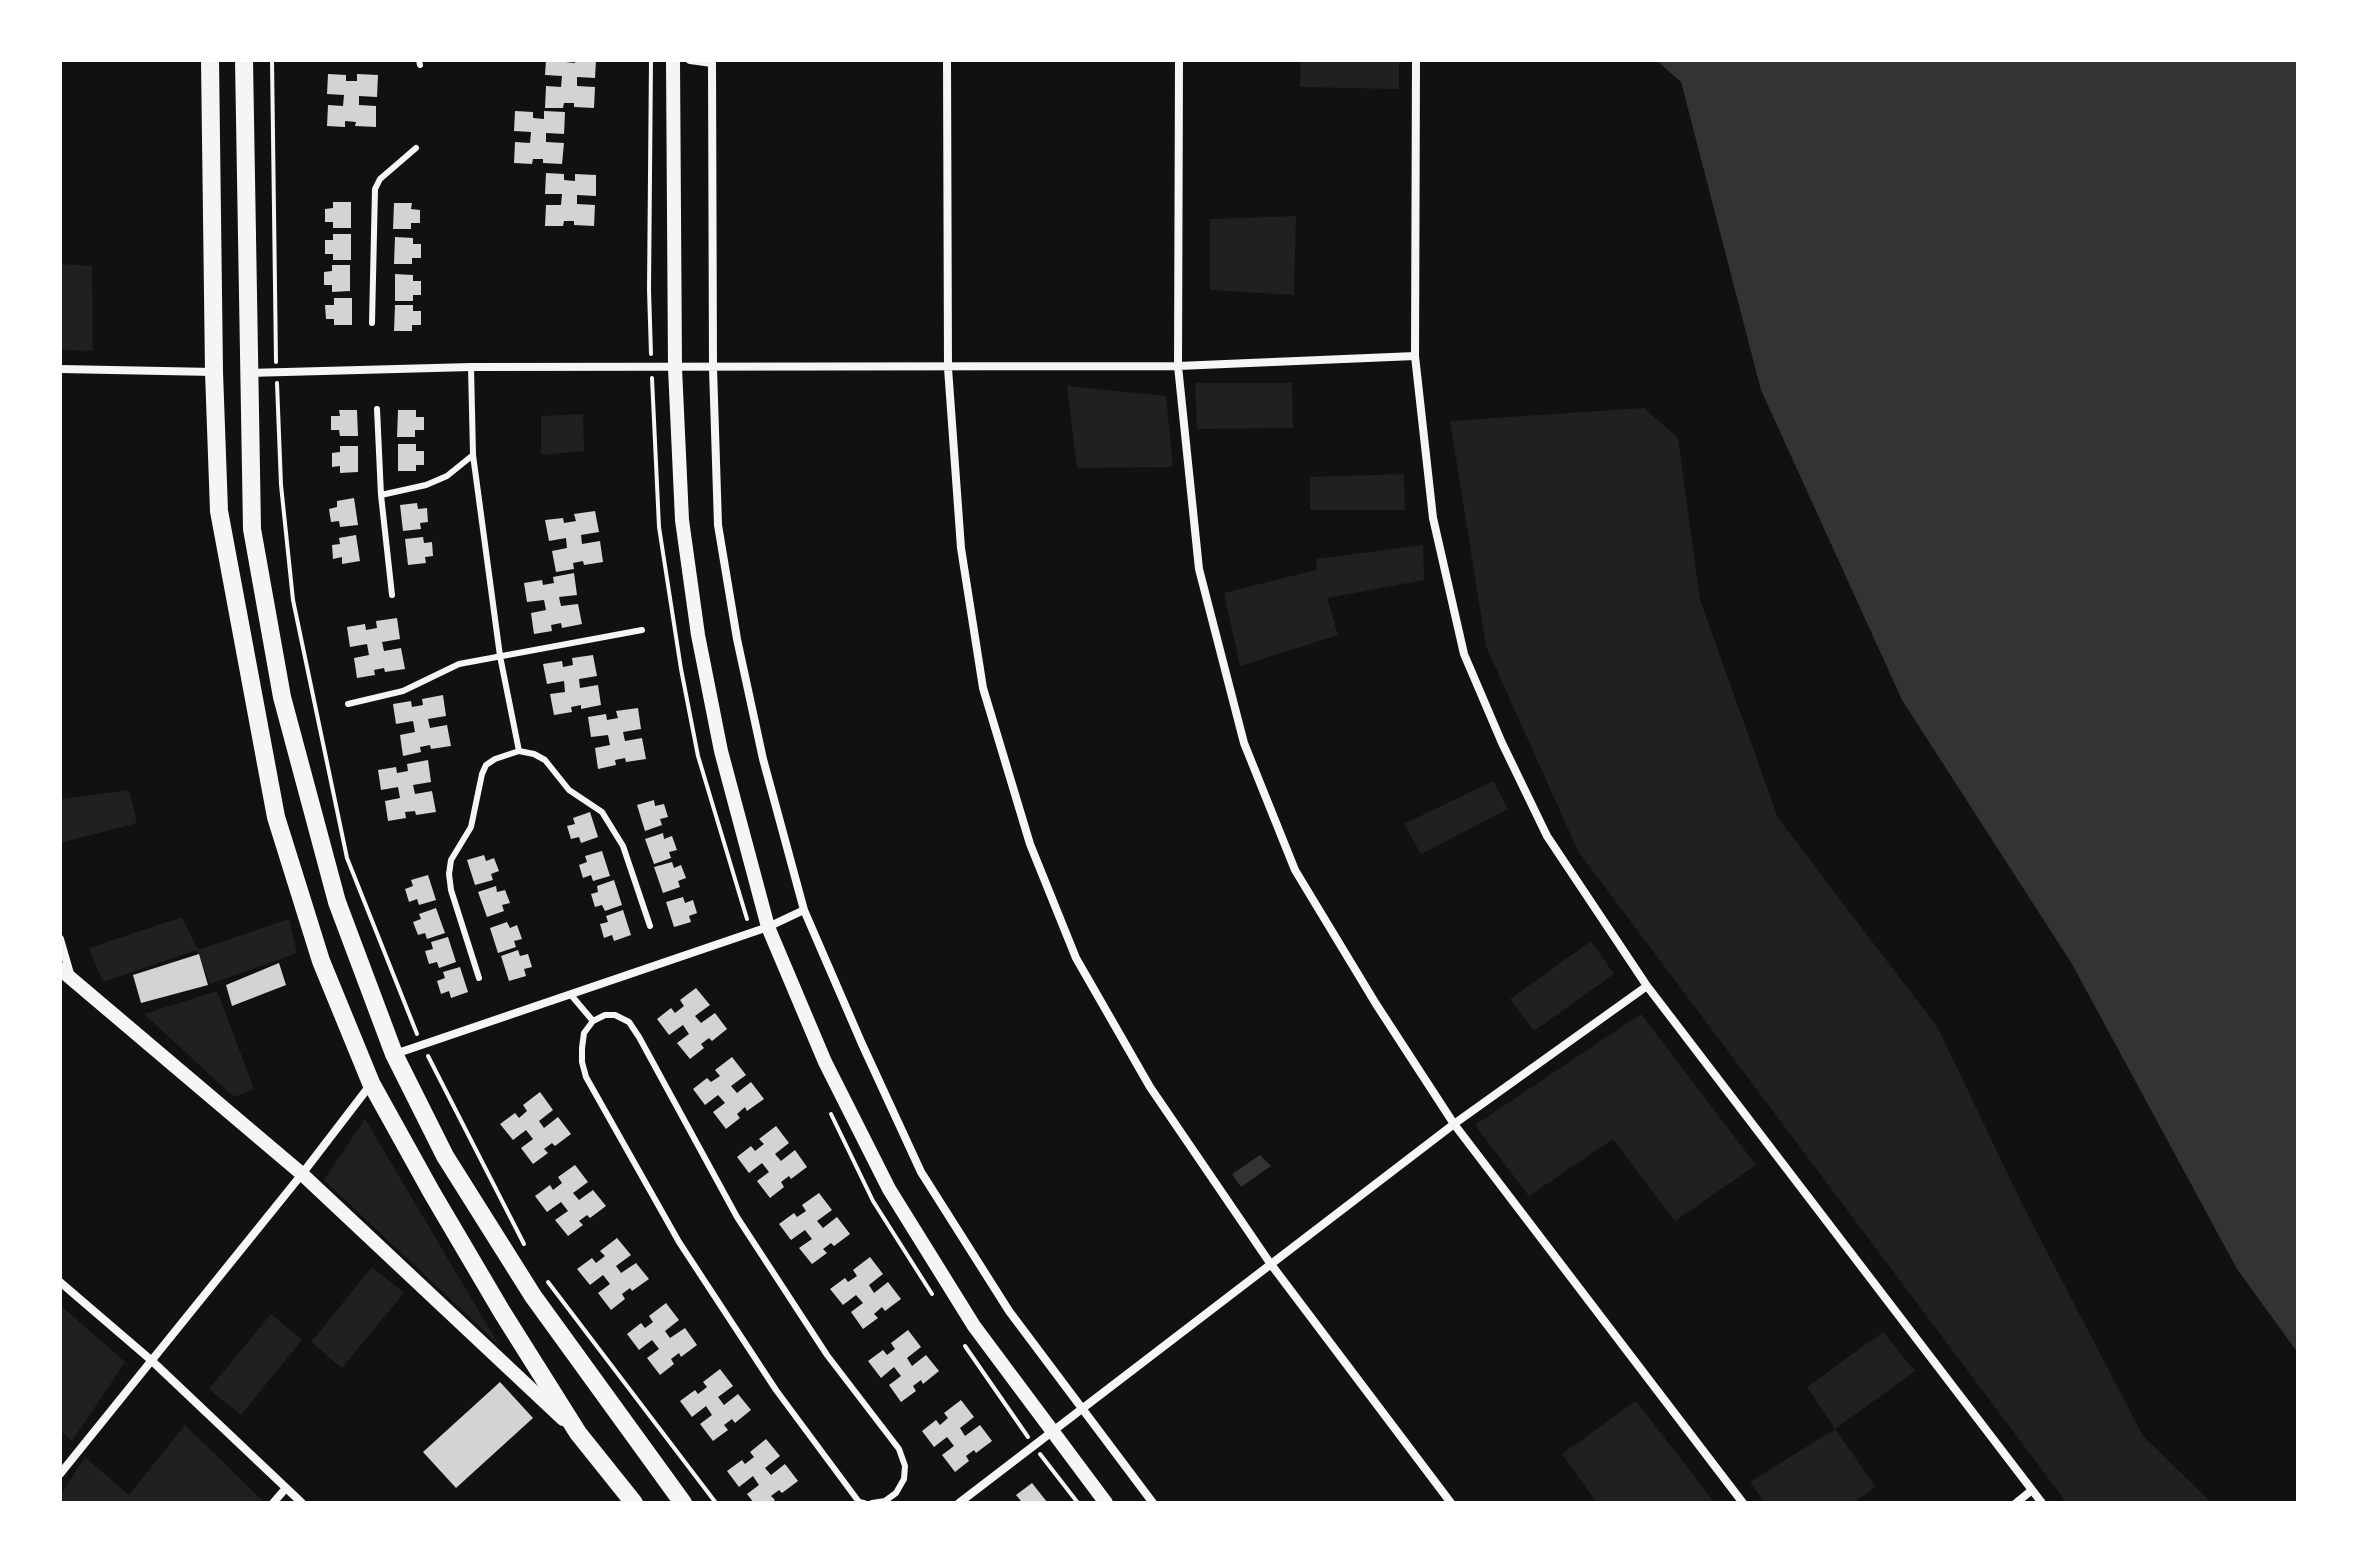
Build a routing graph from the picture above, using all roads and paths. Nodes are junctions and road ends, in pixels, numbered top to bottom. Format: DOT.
graph roads {
  1 [pos="210,60"];
  2 [pos="244,60"];
  3 [pos="272,60"];
  4 [pos="673,60"];
  5 [pos="690,60"];
  6 [pos="947,60"];
  7 [pos="1179,60"];
  8 [pos="1416,60"];
  9 [pos="416,148"];
  10 [pos="372,323"];
  11 [pos="1415,356"];
  12 [pos="1178,366"];
  13 [pos="471,367"];
  14 [pos="675,368"];
  15 [pos="713,368"];
  16 [pos="948,368"];
  17 [pos="60,369"];
  18 [pos="214,372"];
  19 [pos="248,373"];
  20 [pos="276,373"];
  21 [pos="377,409"];
  22 [pos="473,455"];
  23 [pos="381,495"];
  24 [pos="219,511"];
  25 [pos="252,529"];
  26 [pos="392,595"];
  27 [pos="642,630"];
  28 [pos="500,656"];
  29 [pos="348,704"];
  30 [pos="519,751"];
  31 [pos="804,910"];
  32 [pos="650,926"];
  33 [pos="768,927"];
  34 [pos="60,939"];
  35 [pos="66,974"];
  36 [pos="479,978"];
  37 [pos="1647,986"];
  38 [pos="571,995"];
  39 [pos="593,1021"];
  40 [pos="421,1044"];
  41 [pos="394,1054"];
  42 [pos="371,1083"];
  43 [pos="1454,1124"];
  44 [pos="302,1174"];
  45 [pos="527,1250"];
  46 [pos="1270,1263"];
  47 [pos="544,1276"];
  48 [pos="60,1282"];
  49 [pos="151,1360"];
  50 [pos="1081,1409"];
  51 [pos="1051,1432"];
  52 [pos="578,1433"];
  53 [pos="60,1474"];
  54 [pos="286,1488"];
  55 [pos="2032,1490"];
  56 [pos="273,1503"];
  57 [pos="302,1503"];
  58 [pos="634,1503"];
  59 [pos="683,1503"];
  60 [pos="716,1503"];
  61 [pos="864,1503"];
  62 [pos="872,1503"];
  63 [pos="959,1503"];
  64 [pos="1106,1503"];
  65 [pos="1153,1503"];
  66 [pos="1451,1503"];
  67 [pos="1743,1503"];
  68 [pos="2016,1503"];
  69 [pos="2042,1503"];
  1 -- 18 [label="main road"];
  2 -- 19 [label="main road"];
  3 -- 20 [label="path"];
  4 -- 14 [label="street"];
  5 -- 15 [label="street"];
  6 -- 16 [label="street"];
  7 -- 12 [label="street"];
  8 -- 11 [label="street"];
  9 -- 10 [label="lane"];
  11 -- 12 [label="street"];
  11 -- 37 [label="street"];
  12 -- 16 [label="street"];
  12 -- 43 [label="street"];
  13 -- 14 [label="street"];
  13 -- 20 [label="street"];
  13 -- 22 [label="lane"];
  14 -- 15 [label="street"];
  14 -- 33 [label="street"];
  15 -- 16 [label="street"];
  15 -- 31 [label="street"];
  16 -- 46 [label="street"];
  17 -- 18 [label="street"];
  18 -- 24 [label="main road"];
  19 -- 20 [label="street"];
  19 -- 25 [label="main road"];
  20 -- 40 [label="path"];
  21 -- 23 [label="lane"];
  22 -- 23 [label="lane"];
  22 -- 28 [label="lane"];
  23 -- 26 [label="lane"];
  24 -- 25 [label="main road"];
  24 -- 42 [label="main road"];
  25 -- 41 [label="main road"];
  27 -- 28 [label="lane"];
  28 -- 29 [label="lane"];
  28 -- 30 [label="lane"];
  30 -- 32 [label="lane"];
  30 -- 36 [label="lane"];
  31 -- 33 [label="street"];
  31 -- 50 [label="street"];
  33 -- 38 [label="street"];
  33 -- 51 [label="street"];
  34 -- 35 [label="street"];
  35 -- 44 [label="street"];
  37 -- 43 [label="street"];
  37 -- 55 [label="street"];
  38 -- 39 [label="lane"];
  38 -- 40 [label="street"];
  39 -- 61 [label="lane"];
  39 -- 62 [label="lane"];
  40 -- 41 [label="street"];
  40 -- 45 [label="path"];
  41 -- 59 [label="main road"];
  42 -- 44 [label="street"];
  42 -- 52 [label="main road"];
  43 -- 46 [label="street"];
  43 -- 67 [label="street"];
  44 -- 49 [label="street"];
  44 -- 52 [label="street"];
  46 -- 50 [label="street"];
  46 -- 66 [label="street"];
  47 -- 60 [label="path"];
  48 -- 49 [label="street"];
  49 -- 53 [label="street"];
  49 -- 54 [label="street"];
  50 -- 51 [label="street"];
  50 -- 65 [label="street"];
  51 -- 63 [label="street"];
  51 -- 64 [label="street"];
  52 -- 58 [label="main road"];
  54 -- 56 [label="street"];
  54 -- 57 [label="street"];
  55 -- 68 [label="street"];
  55 -- 69 [label="street"];
}
